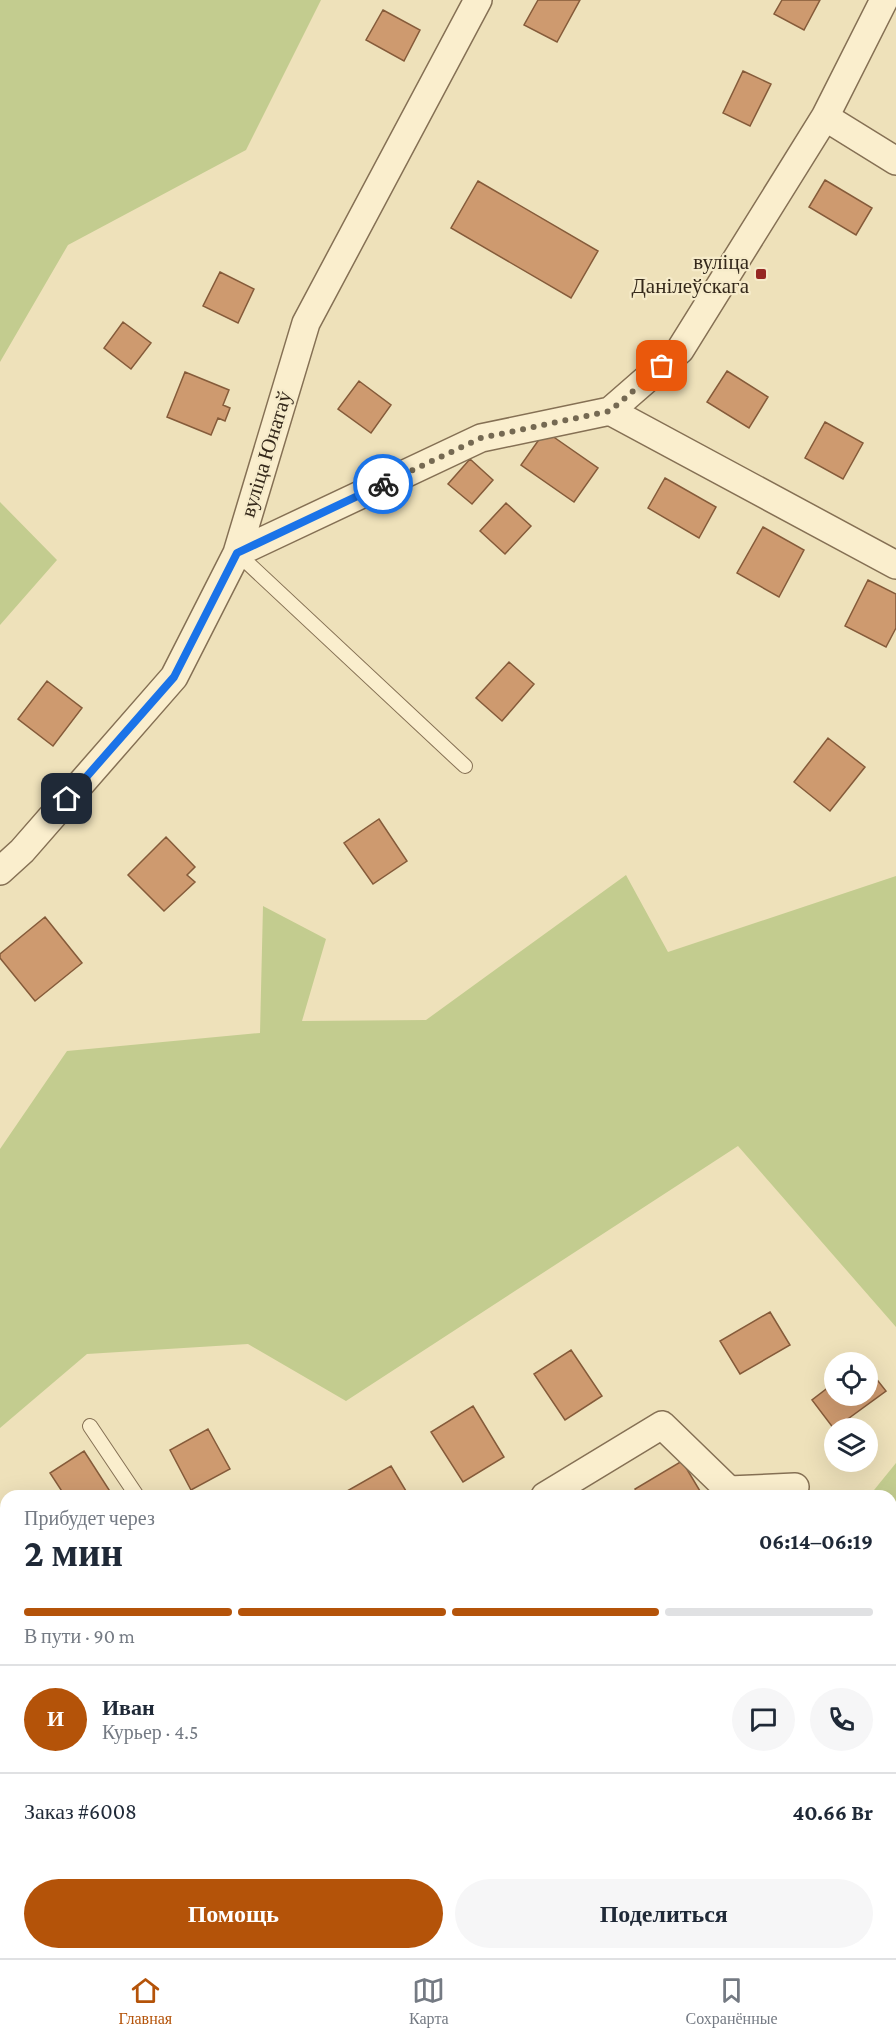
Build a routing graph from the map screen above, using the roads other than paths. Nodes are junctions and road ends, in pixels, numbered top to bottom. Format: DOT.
graph roads {
  1 [pos="478,0"];
  2 [pos="884,0"];
  3 [pos="825,117"];
  4 [pos="896,161"];
  5 [pos="610,411"];
  6 [pos="237,553"];
  7 [pos="896,566"];
  8 [pos="465,766"];
  9 [pos="0,871"];
  10 [pos="90,1426"];
  11 [pos="795,1487"];
  12 [pos="133,1490"];
  13 [pos="555,1490"];
  14 [pos="729,1490"];
  15 [pos="729,1490"];
  1 -- 6 [label="street, вуліца Юнатаў"];
  2 -- 3 [label="street"];
  3 -- 4 [label="street"];
  3 -- 5 [label="street"];
  5 -- 6 [label="street"];
  5 -- 7 [label="street"];
  6 -- 8 [label="lane"];
  6 -- 9 [label="street, вуліца Юнатаў"];
  10 -- 12 [label="lane"];
  11 -- 15 [label="street"];
  13 -- 14 [label="street"];
}
